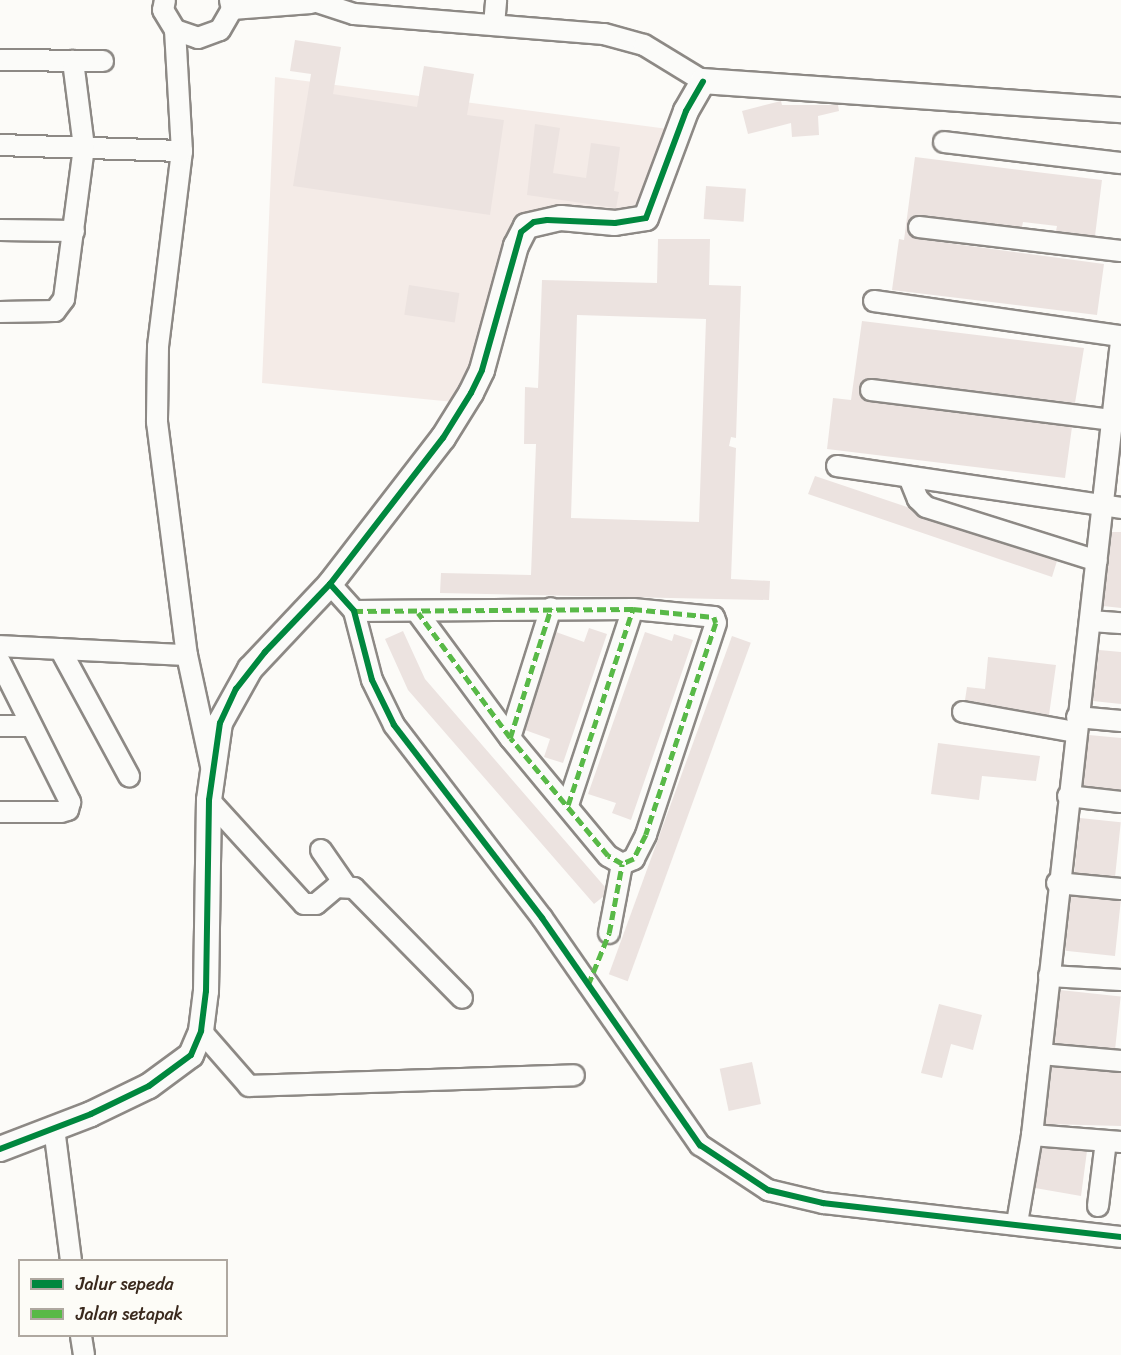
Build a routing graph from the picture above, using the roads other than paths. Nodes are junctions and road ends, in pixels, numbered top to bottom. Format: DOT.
graph roads {
  1 [pos="165,0"];
  2 [pos="496,0"];
  3 [pos="311,2"];
  4 [pos="231,5"];
  5 [pos="494,25"];
  6 [pos="175,30"];
  7 [pos="0,60"];
  8 [pos="73,61"];
  9 [pos="103,61"];
  10 [pos="703,81"];
  11 [pos="1121,110"];
  12 [pos="944,142"];
  13 [pos="0,145"];
  14 [pos="84,147"];
  15 [pos="182,151"];
  16 [pos="1121,163"];
  17 [pos="919,227"];
  18 [pos="0,230"];
  19 [pos="74,231"];
  20 [pos="1121,251"];
  21 [pos="874,302"];
  22 [pos="0,312"];
  23 [pos="1121,336"];
  24 [pos="1121,342"];
  25 [pos="871,390"];
  26 [pos="1117,420"];
  27 [pos="837,466"];
  28 [pos="909,477"];
  29 [pos="1112,507"];
  30 [pos="1097,561"];
  31 [pos="330,584"];
  32 [pos="551,608"];
  33 [pos="633,609"];
  34 [pos="354,611"];
  35 [pos="418,613"];
  36 [pos="1090,621"];
  37 [pos="1121,623"];
  38 [pos="0,646"];
  39 [pos="60,649"];
  40 [pos="187,655"];
  41 [pos="0,662"];
  42 [pos="963,712"];
  43 [pos="1121,721"];
  44 [pos="1076,724"];
  45 [pos="0,726"];
  46 [pos="31,726"];
  47 [pos="510,738"];
  48 [pos="213,774"];
  49 [pos="129,776"];
  50 [pos="1068,796"];
  51 [pos="209,800"];
  52 [pos="1121,802"];
  53 [pos="568,805"];
  54 [pos="0,812"];
  55 [pos="321,850"];
  56 [pos="622,864"];
  57 [pos="1057,883"];
  58 [pos="346,886"];
  59 [pos="1121,889"];
  60 [pos="609,933"];
  61 [pos="1049,976"];
  62 [pos="1121,980"];
  63 [pos="462,998"];
  64 [pos="201,1030"];
  65 [pos="1041,1054"];
  66 [pos="1121,1061"];
  67 [pos="574,1075"];
  68 [pos="54,1128"];
  69 [pos="1032,1135"];
  70 [pos="1114,1142"];
  71 [pos="0,1149"];
  72 [pos="1098,1206"];
  73 [pos="1017,1223"];
  74 [pos="1121,1237"];
  75 [pos="71,1259"];
  76 [pos="81,1337"];
  77 [pos="84,1355"];
  1 -- 6 [label="street"];
  2 -- 5 [label="street"];
  3 -- 4 [label="street"];
  3 -- 5 [label="street"];
  4 -- 6 [label="street"];
  5 -- 10 [label="street"];
  6 -- 15 [label="street"];
  7 -- 8 [label="street"];
  8 -- 9 [label="street"];
  8 -- 14 [label="street"];
  10 -- 11 [label="street"];
  10 -- 31 [label="street"];
  12 -- 16 [label="street"];
  13 -- 14 [label="street"];
  14 -- 15 [label="street"];
  14 -- 19 [label="street"];
  15 -- 40 [label="street"];
  17 -- 20 [label="street"];
  18 -- 19 [label="street"];
  19 -- 22 [label="street"];
  21 -- 23 [label="street"];
  24 -- 26 [label="street"];
  25 -- 26 [label="street"];
  26 -- 29 [label="street"];
  27 -- 28 [label="street"];
  28 -- 29 [label="street"];
  28 -- 30 [label="street"];
  29 -- 30 [label="street"];
  30 -- 36 [label="street"];
  31 -- 34 [label="street"];
  31 -- 48 [label="street"];
  32 -- 33 [label="street"];
  32 -- 35 [label="street"];
  32 -- 47 [label="street"];
  33 -- 53 [label="street"];
  33 -- 56 [label="street"];
  34 -- 35 [label="street"];
  34 -- 73 [label="street"];
  35 -- 47 [label="street"];
  36 -- 37 [label="street"];
  36 -- 44 [label="street"];
  38 -- 39 [label="street"];
  39 -- 40 [label="street"];
  39 -- 49 [label="street"];
  40 -- 48 [label="street"];
  41 -- 46 [label="street"];
  42 -- 44 [label="street"];
  43 -- 44 [label="street"];
  44 -- 50 [label="street"];
  45 -- 46 [label="street"];
  46 -- 54 [label="street"];
  47 -- 53 [label="street"];
  48 -- 51 [label="street"];
  50 -- 52 [label="street"];
  50 -- 57 [label="street"];
  51 -- 58 [label="street"];
  51 -- 64 [label="street"];
  53 -- 56 [label="street"];
  55 -- 58 [label="street"];
  56 -- 60 [label="street"];
  57 -- 59 [label="street"];
  57 -- 61 [label="street"];
  58 -- 63 [label="street"];
  61 -- 62 [label="street"];
  61 -- 65 [label="street"];
  64 -- 67 [label="street"];
  64 -- 68 [label="street"];
  65 -- 66 [label="street"];
  65 -- 69 [label="street"];
  68 -- 71 [label="street"];
  68 -- 75 [label="street"];
  69 -- 70 [label="street"];
  69 -- 73 [label="street"];
  70 -- 72 [label="street"];
  73 -- 74 [label="street"];
  76 -- 77 [label="street"];
}
